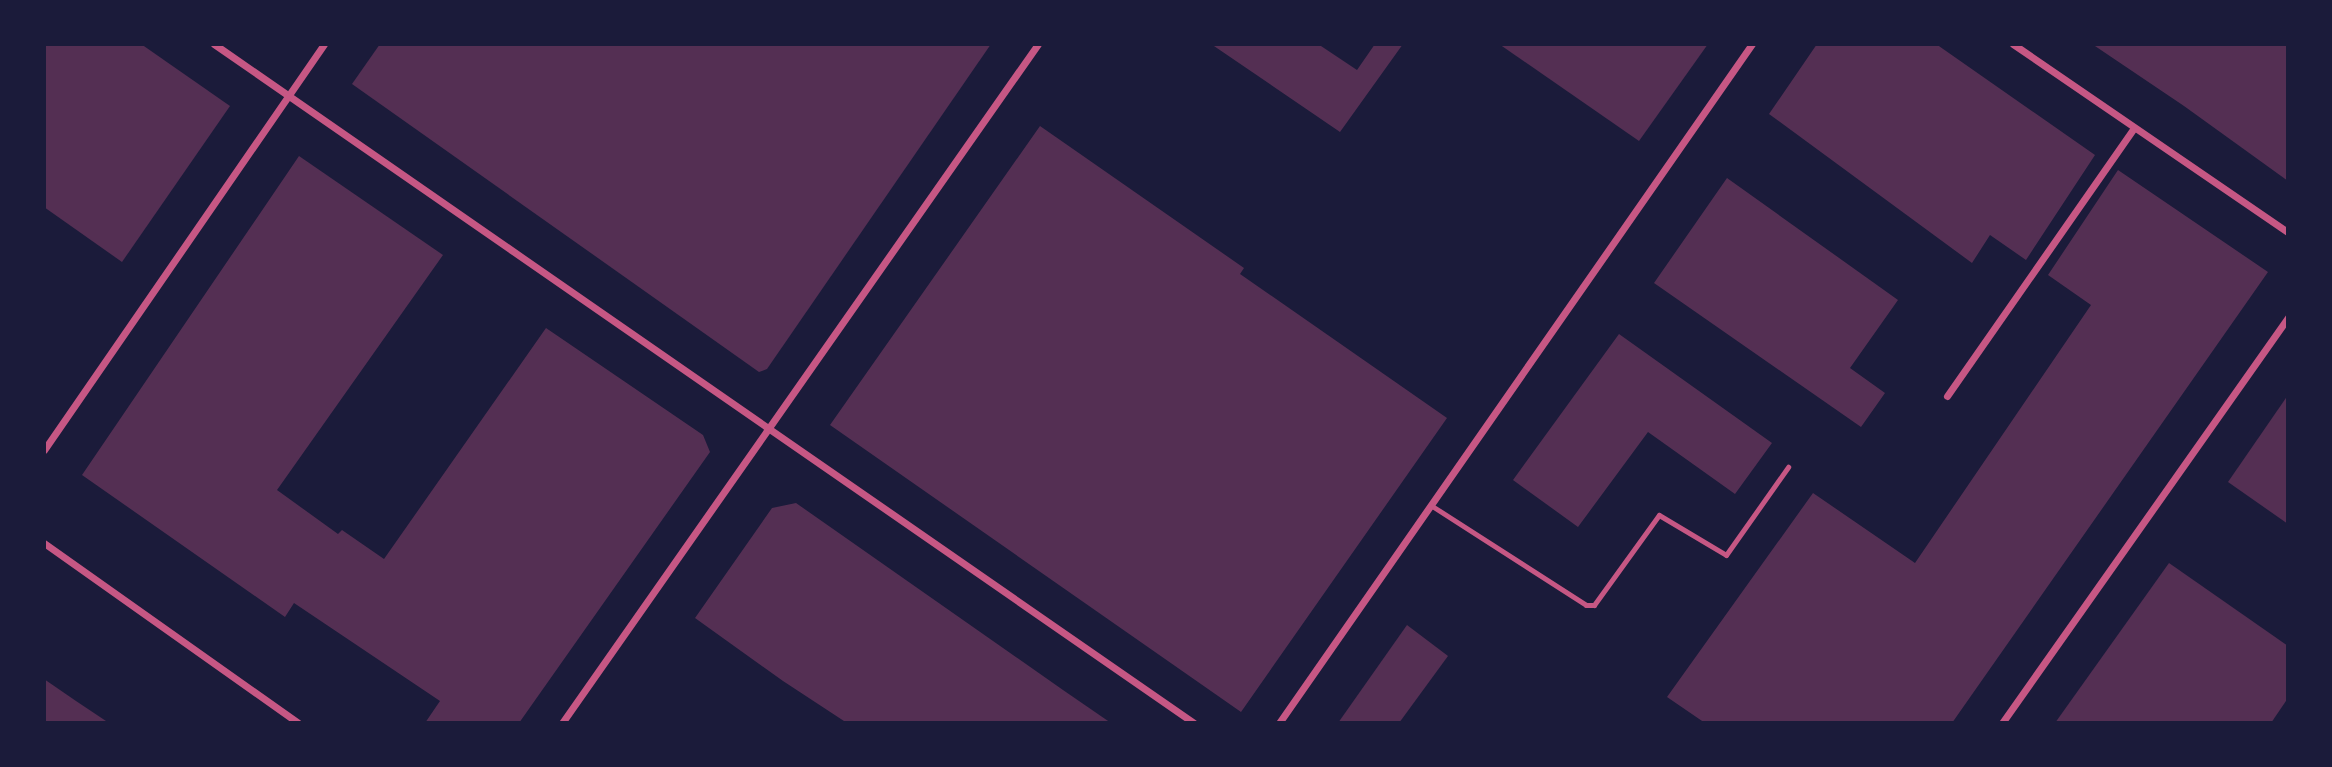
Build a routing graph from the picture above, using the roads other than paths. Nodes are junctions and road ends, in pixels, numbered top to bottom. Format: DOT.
graph roads {
  1 [pos="214,44"];
  2 [pos="324,44"];
  3 [pos="1038,44"];
  4 [pos="1752,44"];
  5 [pos="2013,44"];
  6 [pos="288,96"];
  7 [pos="2134,128"];
  8 [pos="2288,232"];
  9 [pos="2288,317"];
  10 [pos="1947,396"];
  11 [pos="769,424"];
  12 [pos="44,450"];
  13 [pos="1788,467"];
  14 [pos="1432,506"];
  15 [pos="44,543"];
  16 [pos="299,723"];
  17 [pos="562,723"];
  18 [pos="1194,723"];
  19 [pos="1279,723"];
  20 [pos="2002,723"];
  1 -- 6 [label="street"];
  2 -- 6 [label="street"];
  3 -- 11 [label="street"];
  4 -- 14 [label="street"];
  5 -- 7 [label="street"];
  6 -- 11 [label="street"];
  6 -- 12 [label="street"];
  7 -- 8 [label="street"];
  7 -- 10 [label="street"];
  9 -- 20 [label="street"];
  11 -- 17 [label="street"];
  11 -- 18 [label="street"];
  13 -- 14 [label="lane"];
  14 -- 19 [label="street"];
  15 -- 16 [label="street"];
}
